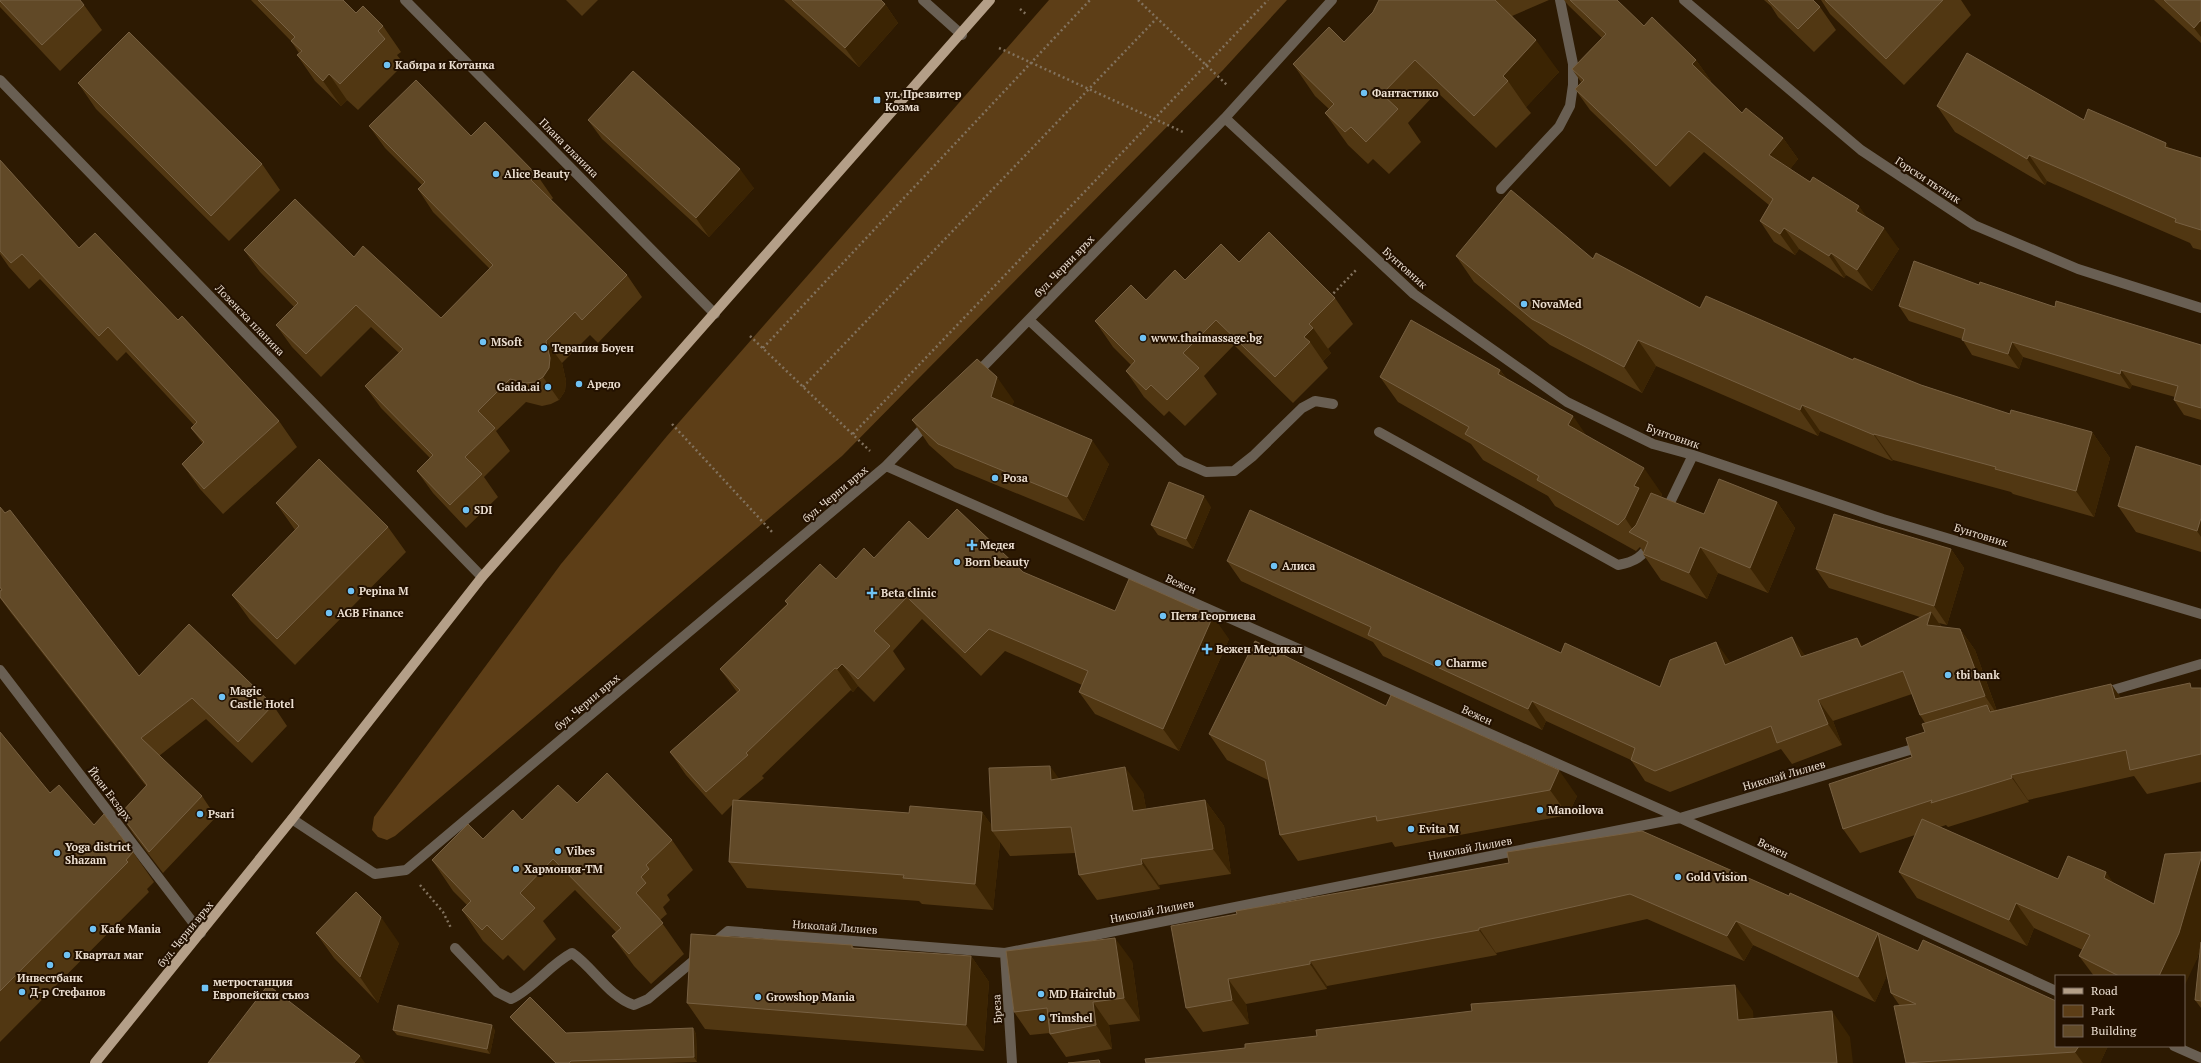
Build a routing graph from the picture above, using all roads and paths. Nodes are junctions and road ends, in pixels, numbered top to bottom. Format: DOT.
graph roads {
  1 [pos="406,0"];
  2 [pos="924,0"];
  3 [pos="990,0"];
  4 [pos="1090,0"];
  5 [pos="1138,0"];
  6 [pos="1268,0"];
  7 [pos="1332,0"];
  8 [pos="1560,0"];
  9 [pos="1684,0"];
  10 [pos="1020,9"];
  11 [pos="1027,15"];
  12 [pos="1156,18"];
  13 [pos="962,35"];
  14 [pos="999,48"];
  15 [pos="1030,62"];
  16 [pos="1206,65"];
  17 [pos="0,80"];
  18 [pos="1089,89"];
  19 [pos="1241,100"];
  20 [pos="1155,118"];
  21 [pos="1225,118"];
  22 [pos="1204,141"];
  23 [pos="1501,189"];
  24 [pos="1354,272"];
  25 [pos="1328,299"];
  26 [pos="2201,308"];
  27 [pos="715,314"];
  28 [pos="1029,320"];
  29 [pos="750,336"];
  30 [pos="763,348"];
  31 [pos="968,382"];
  32 [pos="803,387"];
  33 [pos="1333,404"];
  34 [pos="936,416"];
  35 [pos="672,424"];
  36 [pos="1379,432"];
  37 [pos="853,434"];
  38 [pos="1693,455"];
  39 [pos="886,466"];
  40 [pos="1662,519"];
  41 [pos="1655,533"];
  42 [pos="788,549"];
  43 [pos="482,577"];
  44 [pos="2201,614"];
  45 [pos="2201,664"];
  46 [pos="0,670"];
  47 [pos="2095,696"];
  48 [pos="1936,742"];
  49 [pos="1680,818"];
  50 [pos="292,819"];
  51 [pos="406,870"];
  52 [pos="201,933"];
  53 [pos="455,948"];
  54 [pos="1005,953"];
  55 [pos="2055,991"];
  56 [pos="2176,1047"];
  57 [pos="2201,1058"];
  58 [pos="95,1063"];
  59 [pos="1012,1063"];
  1 -- 27 [label="street, Плана планина"];
  2 -- 13 [label="street"];
  3 -- 13 [label="main road, бул. Черни връх"];
  4 -- 15 [label="path"];
  5 -- 12 [label="path"];
  6 -- 16 [label="path"];
  7 -- 19 [label="street, бул. Черни връх"];
  8 -- 23 [label="street"];
  9 -- 26 [label="street, Горски пътник"];
  10 -- 11 [label="path"];
  12 -- 16 [label="path"];
  12 -- 18 [label="path"];
  13 -- 27 [label="main road, бул. Черни връх"];
  14 -- 15 [label="path"];
  15 -- 18 [label="path"];
  15 -- 30 [label="path"];
  16 -- 19 [label="path"];
  16 -- 20 [label="path"];
  17 -- 43 [label="street, Лозенска планина"];
  18 -- 20 [label="path"];
  18 -- 32 [label="path"];
  19 -- 21 [label="street, бул. Черни връх"];
  20 -- 22 [label="path"];
  20 -- 37 [label="path"];
  21 -- 22 [label="street, бул. Черни връх"];
  21 -- 38 [label="street, Бунтовник"];
  22 -- 28 [label="street, бул. Черни връх"];
  24 -- 25 [label="path"];
  27 -- 43 [label="main road, бул. Черни връх"];
  28 -- 31 [label="street, бул. Черни връх"];
  28 -- 33 [label="street"];
  29 -- 30 [label="path"];
  30 -- 32 [label="path"];
  32 -- 37 [label="path"];
  34 -- 39 [label="street, бул. Черни връх"];
  35 -- 42 [label="path"];
  36 -- 41 [label="street"];
  37 -- 39 [label="path"];
  38 -- 40 [label="street"];
  38 -- 44 [label="street, Бунтовник"];
  39 -- 42 [label="street, бул. Черни връх"];
  39 -- 49 [label="street, Вежен"];
  42 -- 51 [label="street, бул. Черни връх"];
  43 -- 50 [label="main road, бул. Черни връх"];
  45 -- 47 [label="street"];
  46 -- 52 [label="street, Йоан Екзарх"];
  48 -- 49 [label="street, Николай Лилиев"];
  49 -- 54 [label="street, Николай Лилиев"];
  49 -- 55 [label="street, Вежен"];
  50 -- 51 [label="street"];
  50 -- 52 [label="main road, бул. Черни връх"];
  51 -- 53 [label="path"];
  52 -- 58 [label="main road, бул. Черни връх"];
  53 -- 54 [label="street, Николай Лилиев"];
  54 -- 59 [label="street, Бреза"];
  56 -- 57 [label="street"];
}
